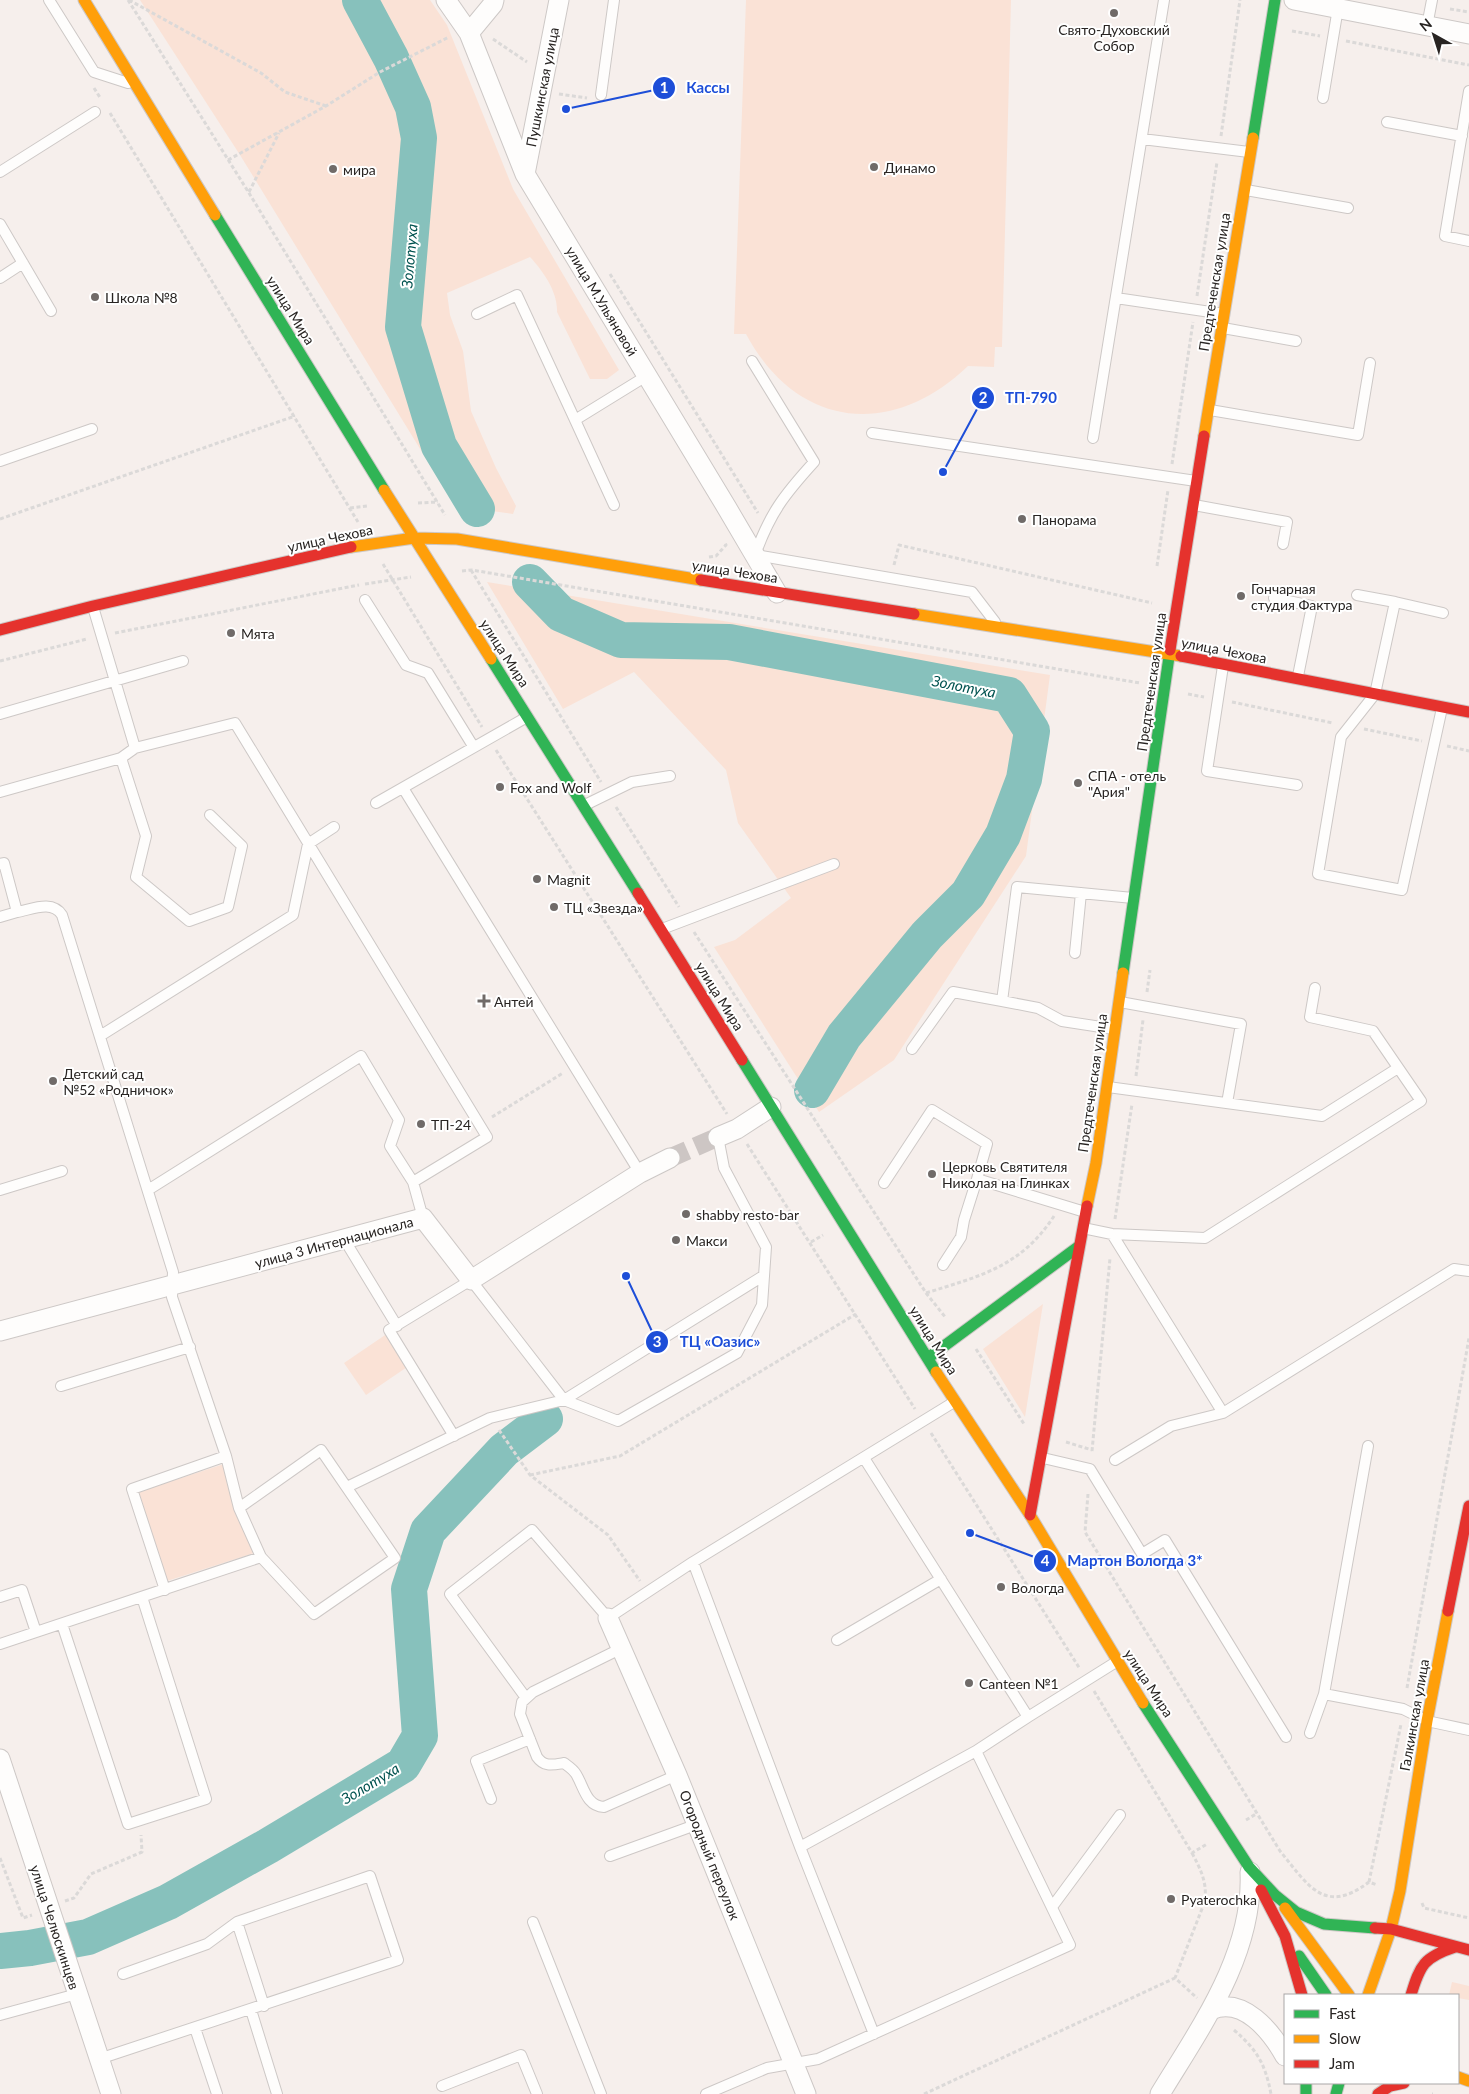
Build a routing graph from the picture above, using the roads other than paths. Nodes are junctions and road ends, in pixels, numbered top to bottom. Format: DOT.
graph roads {
  1 [pos="49,0"];
  2 [pos="84,0"];
  3 [pos="446,0"];
  4 [pos="494,0"];
  5 [pos="559,0"];
  6 [pos="614,0"];
  7 [pos="1164,0"];
  8 [pos="1274,0"];
  9 [pos="1294,0"];
  10 [pos="1432,0"];
  11 [pos="1338,8"];
  12 [pos="1427,26"];
  13 [pos="469,33"];
  14 [pos="1469,34"];
  15 [pos="135,85"];
  16 [pos="1469,91"];
  17 [pos="598,97"];
  18 [pos="1323,98"];
  19 [pos="95,112"];
  20 [pos="1387,122"];
  21 [pos="1466,123"];
  22 [pos="1462,136"];
  23 [pos="1142,139"];
  24 [pos="1250,152"];
  25 [pos="0,172"];
  26 [pos="525,174"];
  27 [pos="1244,190"];
  28 [pos="1348,208"];
  29 [pos="0,224"];
  30 [pos="1469,241"];
  31 [pos="23,263"];
  32 [pos="0,278"];
  33 [pos="1116,298"];
  34 [pos="51,310"];
  35 [pos="477,314"];
  36 [pos="1224,314"];
  37 [pos="1222,328"];
  38 [pos="1296,341"];
  39 [pos="752,361"];
  40 [pos="1370,363"];
  41 [pos="648,375"];
  42 [pos="1209,410"];
  43 [pos="575,420"];
  44 [pos="92,429"];
  45 [pos="872,433"];
  46 [pos="1093,438"];
  47 [pos="0,461"];
  48 [pos="1197,482"];
  49 [pos="614,505"];
  50 [pos="1193,505"];
  51 [pos="414,538"];
  52 [pos="1283,544"];
  53 [pos="755,555"];
  54 [pos="777,593"];
  55 [pos="1357,595"];
  56 [pos="1274,598"];
  57 [pos="365,600"];
  58 [pos="1395,602"];
  59 [pos="93,606"];
  60 [pos="1443,613"];
  61 [pos="999,627"];
  62 [pos="0,630"];
  63 [pos="1170,655"];
  64 [pos="183,661"];
  65 [pos="1223,666"];
  66 [pos="1297,680"];
  67 [pos="116,681"];
  68 [pos="1375,694"];
  69 [pos="1442,708"];
  70 [pos="1469,712"];
  71 [pos="0,714"];
  72 [pos="528,716"];
  73 [pos="473,746"];
  74 [pos="135,748"];
  75 [pos="121,758"];
  76 [pos="670,776"];
  77 [pos="1297,785"];
  78 [pos="403,788"];
  79 [pos="0,792"];
  80 [pos="376,803"];
  81 [pos="584,806"];
  82 [pos="210,815"];
  83 [pos="334,827"];
  84 [pos="308,844"];
  85 [pos="0,864"];
  86 [pos="834,864"];
  87 [pos="1081,893"];
  88 [pos="1134,898"];
  89 [pos="18,912"];
  90 [pos="0,917"];
  91 [pos="661,929"];
  92 [pos="1075,953"];
  93 [pos="1315,988"];
  94 [pos="1002,1000"];
  95 [pos="1119,1002"];
  96 [pos="1115,1029"];
  97 [pos="100,1036"];
  98 [pos="912,1049"];
  99 [pos="1398,1068"];
  100 [pos="1106,1087"];
  101 [pos="1227,1103"];
  102 [pos="771,1107"];
  103 [pos="718,1137"];
  104 [pos="670,1158"];
  105 [pos="62,1171"];
  106 [pos="640,1173"];
  107 [pos="977,1179"];
  108 [pos="413,1182"];
  109 [pos="884,1183"];
  110 [pos="0,1190"];
  111 [pos="148,1190"];
  112 [pos="1086,1212"];
  113 [pos="423,1218"];
  114 [pos="1082,1228"];
  115 [pos="1112,1234"];
  116 [pos="344,1239"];
  117 [pos="1078,1247"];
  118 [pos="943,1265"];
  119 [pos="1469,1271"];
  120 [pos="763,1276"];
  121 [pos="471,1280"];
  122 [pos="173,1285"];
  123 [pos="397,1326"];
  124 [pos="0,1330"];
  125 [pos="190,1347"];
  126 [pos="928,1358"];
  127 [pos="61,1386"];
  128 [pos="564,1400"];
  129 [pos="954,1401"];
  130 [pos="1223,1413"];
  131 [pos="454,1436"];
  132 [pos="1368,1446"];
  133 [pos="226,1456"];
  134 [pos="864,1458"];
  135 [pos="1042,1458"];
  136 [pos="1115,1460"];
  137 [pos="347,1487"];
  138 [pos="1469,1506"];
  139 [pos="239,1508"];
  140 [pos="1030,1515"];
  141 [pos="261,1557"];
  142 [pos="692,1562"];
  143 [pos="941,1579"];
  144 [pos="165,1590"];
  145 [pos="142,1597"];
  146 [pos="0,1598"];
  147 [pos="608,1618"];
  148 [pos="62,1624"];
  149 [pos="36,1632"];
  150 [pos="838,1640"];
  151 [pos="0,1644"];
  152 [pos="622,1648"];
  153 [pos="1117,1662"];
  154 [pos="1324,1694"];
  155 [pos="526,1698"];
  156 [pos="1028,1717"];
  157 [pos="1427,1721"];
  158 [pos="1469,1730"];
  159 [pos="1310,1733"];
  160 [pos="1286,1737"];
  161 [pos="530,1739"];
  162 [pos="976,1751"];
  163 [pos="1,1768"];
  164 [pos="677,1775"];
  165 [pos="491,1799"];
  166 [pos="1120,1815"];
  167 [pos="698,1824"];
  168 [pos="800,1847"];
  169 [pos="610,1856"];
  170 [pos="1249,1867"];
  171 [pos="1275,1896"];
  172 [pos="1052,1907"];
  173 [pos="237,1922"];
  174 [pos="534,1922"];
  175 [pos="1391,1930"];
  176 [pos="1285,1936"];
  177 [pos="1455,1947"];
  178 [pos="1469,1950"];
  179 [pos="123,1974"];
  180 [pos="77,1994"];
  181 [pos="1302,1994"];
  182 [pos="1325,1994"];
  183 [pos="1348,1994"];
  184 [pos="1368,1994"];
  185 [pos="1411,1994"];
  186 [pos="264,2006"];
  187 [pos="251,2010"];
  188 [pos="1211,2010"];
  189 [pos="0,2016"];
  190 [pos="195,2028"];
  191 [pos="874,2034"];
  192 [pos="1284,2054"];
  193 [pos="99,2059"];
  194 [pos="796,2064"];
  195 [pos="1399,2084"];
  196 [pos="442,2086"];
  197 [pos="111,2094"];
  198 [pos="217,2094"];
  199 [pos="277,2094"];
  200 [pos="537,2094"];
  201 [pos="601,2094"];
  202 [pos="706,2094"];
  203 [pos="806,2094"];
  204 [pos="1160,2094"];
  205 [pos="1378,2094"];
  1 -- 15 [label="lane"];
  2 -- 15 [label="street, улица Мира"];
  3 -- 13 [label="street, улица М.Ульяновой"];
  4 -- 13 [label="street"];
  5 -- 26 [label="street, Пушкинская улица"];
  6 -- 17 [label="lane"];
  7 -- 23 [label="lane"];
  8 -- 24 [label="street, Предтеченская улица"];
  9 -- 11 [label="street"];
  10 -- 12 [label="lane"];
  11 -- 12 [label="street"];
  11 -- 18 [label="lane"];
  12 -- 14 [label="street"];
  13 -- 26 [label="street, улица М.Ульяновой"];
  15 -- 51 [label="street, улица Мира"];
  16 -- 21 [label="lane"];
  19 -- 25 [label="lane"];
  20 -- 22 [label="lane"];
  21 -- 22 [label="lane"];
  22 -- 30 [label="lane"];
  23 -- 24 [label="lane"];
  23 -- 33 [label="lane"];
  24 -- 27 [label="street, Предтеченская улица"];
  26 -- 41 [label="street, улица М.Ульяновой"];
  27 -- 28 [label="lane"];
  27 -- 36 [label="street, Предтеченская улица"];
  29 -- 31 [label="lane"];
  31 -- 32 [label="lane"];
  31 -- 34 [label="lane"];
  33 -- 36 [label="lane"];
  33 -- 46 [label="lane"];
  35 -- 43 [label="lane"];
  36 -- 37 [label="street, Предтеченская улица"];
  37 -- 38 [label="lane"];
  37 -- 42 [label="street, Предтеченская улица"];
  39 -- 53 [label="lane"];
  40 -- 42 [label="lane"];
  41 -- 43 [label="lane"];
  41 -- 53 [label="street, улица М.Ульяновой"];
  42 -- 48 [label="street, Предтеченская улица"];
  43 -- 49 [label="lane"];
  44 -- 47 [label="lane"];
  45 -- 48 [label="lane"];
  48 -- 50 [label="street, Предтеченская улица"];
  50 -- 52 [label="lane"];
  50 -- 63 [label="street, Предтеченская улица"];
  51 -- 54 [label="street, улица Чехова"];
  51 -- 59 [label="street, улица Чехова"];
  51 -- 72 [label="street, улица Мира"];
  53 -- 54 [label="street, улица М.Ульяновой"];
  53 -- 61 [label="lane"];
  54 -- 61 [label="street, улица Чехова"];
  55 -- 58 [label="lane"];
  56 -- 66 [label="lane"];
  57 -- 73 [label="lane"];
  58 -- 60 [label="lane"];
  58 -- 68 [label="lane"];
  59 -- 62 [label="street, улица Чехова"];
  59 -- 67 [label="lane"];
  61 -- 63 [label="street, улица Чехова"];
  63 -- 65 [label="street, улица Чехова"];
  63 -- 88 [label="street, Предтеченская улица"];
  64 -- 67 [label="lane"];
  65 -- 66 [label="street, улица Чехова"];
  65 -- 77 [label="lane"];
  66 -- 68 [label="street, улица Чехова"];
  67 -- 71 [label="lane"];
  67 -- 74 [label="lane"];
  68 -- 69 [label="street, улица Чехова"];
  68 -- 69 [label="lane"];
  69 -- 70 [label="street, улица Чехова"];
  72 -- 73 [label="lane"];
  72 -- 81 [label="street, улица Мира"];
  73 -- 78 [label="lane"];
  74 -- 75 [label="lane"];
  74 -- 84 [label="lane"];
  75 -- 79 [label="lane"];
  75 -- 82 [label="lane"];
  76 -- 81 [label="lane"];
  78 -- 80 [label="lane"];
  78 -- 106 [label="lane"];
  81 -- 91 [label="street, улица Мира"];
  83 -- 84 [label="lane"];
  84 -- 97 [label="lane"];
  84 -- 108 [label="lane"];
  85 -- 89 [label="lane"];
  86 -- 91 [label="lane"];
  87 -- 88 [label="lane"];
  87 -- 92 [label="lane"];
  87 -- 94 [label="lane"];
  88 -- 95 [label="street, Предтеченская улица"];
  89 -- 90 [label="lane"];
  89 -- 97 [label="lane"];
  91 -- 102 [label="street, улица Мира"];
  93 -- 99 [label="lane"];
  94 -- 96 [label="lane"];
  94 -- 98 [label="lane"];
  95 -- 96 [label="street, Предтеченская улица"];
  95 -- 101 [label="lane"];
  96 -- 100 [label="street, Предтеченская улица"];
  97 -- 111 [label="lane"];
  99 -- 101 [label="lane"];
  99 -- 115 [label="lane"];
  100 -- 101 [label="lane"];
  100 -- 112 [label="street, Предтеченская улица"];
  102 -- 103 [label="street"];
  102 -- 126 [label="street, улица Мира"];
  103 -- 120 [label="lane"];
  104 -- 106 [label="street"];
  105 -- 110 [label="lane"];
  106 -- 121 [label="street"];
  107 -- 109 [label="lane"];
  107 -- 112 [label="lane"];
  107 -- 118 [label="lane"];
  108 -- 111 [label="lane"];
  108 -- 113 [label="lane"];
  111 -- 122 [label="lane"];
  112 -- 114 [label="street, Предтеченская улица"];
  113 -- 116 [label="street, улица 3 Интернационала"];
  113 -- 121 [label="street, улица 3 Интернационала"];
  114 -- 115 [label="lane"];
  114 -- 117 [label="street, Предтеченская улица"];
  115 -- 130 [label="lane"];
  116 -- 122 [label="street, улица 3 Интернационала"];
  116 -- 123 [label="lane"];
  117 -- 126 [label="street"];
  117 -- 135 [label="street, Предтеченская улица"];
  119 -- 130 [label="lane"];
  120 -- 128 [label="lane"];
  120 -- 128 [label="lane"];
  121 -- 123 [label="lane"];
  121 -- 128 [label="lane"];
  122 -- 124 [label="street, улица 3 Интернационала"];
  122 -- 125 [label="lane"];
  123 -- 131 [label="lane"];
  125 -- 127 [label="lane"];
  125 -- 133 [label="lane"];
  126 -- 129 [label="street, улица Мира"];
  128 -- 131 [label="lane"];
  129 -- 134 [label="lane"];
  129 -- 140 [label="street, улица Мира"];
  130 -- 136 [label="lane"];
  131 -- 137 [label="lane"];
  132 -- 154 [label="lane"];
  133 -- 139 [label="lane"];
  133 -- 144 [label="lane"];
  134 -- 142 [label="lane"];
  134 -- 143 [label="lane"];
  135 -- 140 [label="street, Предтеченская улица"];
  135 -- 160 [label="lane"];
  137 -- 139 [label="lane"];
  137 -- 141 [label="lane"];
  138 -- 157 [label="street, Галкинская улица"];
  139 -- 141 [label="lane"];
  140 -- 153 [label="street, улица Мира"];
  141 -- 144 [label="lane"];
  142 -- 147 [label="lane"];
  142 -- 168 [label="lane"];
  143 -- 150 [label="lane"];
  143 -- 156 [label="lane"];
  144 -- 145 [label="lane"];
  145 -- 148 [label="lane"];
  145 -- 148 [label="lane"];
  146 -- 149 [label="lane"];
  147 -- 152 [label="street, Огородный переулок"];
  147 -- 155 [label="lane"];
  148 -- 149 [label="lane"];
  149 -- 151 [label="lane"];
  152 -- 155 [label="lane"];
  152 -- 164 [label="street, Огородный переулок"];
  153 -- 156 [label="lane"];
  153 -- 170 [label="street, улица Мира"];
  154 -- 157 [label="lane"];
  154 -- 159 [label="lane"];
  155 -- 161 [label="lane"];
  156 -- 162 [label="lane"];
  157 -- 158 [label="lane"];
  157 -- 175 [label="street, Галкинская улица"];
  161 -- 164 [label="lane"];
  161 -- 165 [label="lane"];
  162 -- 168 [label="lane"];
  162 -- 172 [label="lane"];
  163 -- 180 [label="street, улица Челюскинцев"];
  164 -- 167 [label="street, Огородный переулок"];
  166 -- 172 [label="lane"];
  167 -- 169 [label="lane"];
  167 -- 194 [label="street, Огородный переулок"];
  168 -- 191 [label="lane"];
  170 -- 171 [label="street, улица Мира"];
  170 -- 176 [label="street"];
  170 -- 188 [label="street"];
  171 -- 175 [label="street, улица Мира"];
  171 -- 183 [label="street"];
  172 -- 191 [label="lane"];
  173 -- 179 [label="lane"];
  173 -- 186 [label="lane"];
  173 -- 186 [label="lane"];
  174 -- 201 [label="lane"];
  175 -- 177 [label="street, улица Мира"];
  175 -- 184 [label="street, Галкинская улица"];
  176 -- 181 [label="street"];
  176 -- 182 [label="street"];
  177 -- 178 [label="street, улица Мира"];
  177 -- 185 [label="street"];
  180 -- 189 [label="lane"];
  180 -- 193 [label="street, улица Челюскинцев"];
  186 -- 187 [label="lane"];
  187 -- 190 [label="lane"];
  187 -- 199 [label="lane"];
  188 -- 192 [label="street"];
  188 -- 204 [label="street"];
  190 -- 193 [label="lane"];
  190 -- 198 [label="lane"];
  191 -- 194 [label="lane"];
  193 -- 197 [label="street, улица Челюскинцев"];
  194 -- 202 [label="lane"];
  194 -- 203 [label="street, Огородный переулок"];
  195 -- 205 [label="street"];
  196 -- 200 [label="lane"];
}
